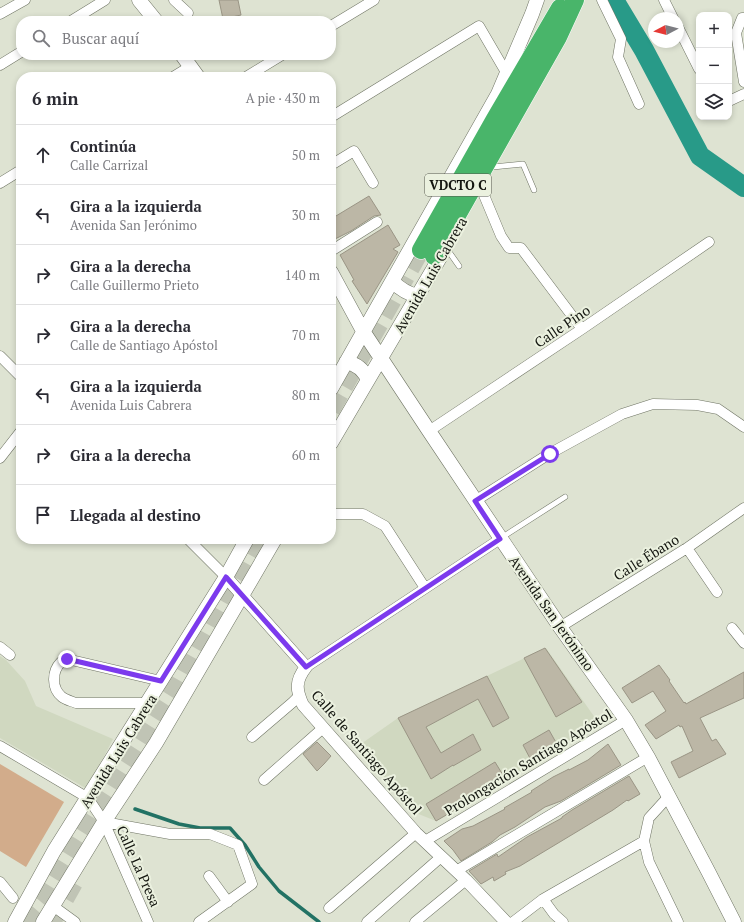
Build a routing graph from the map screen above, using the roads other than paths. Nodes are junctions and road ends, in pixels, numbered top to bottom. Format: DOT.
graph roads {
  1 [pos="24,0"];
  2 [pos="105,0"];
  3 [pos="139,0"];
  4 [pos="174,0"];
  5 [pos="374,0"];
  6 [pos="537,0"];
  7 [pos="558,0"];
  8 [pos="565,0"];
  9 [pos="575,0"];
  10 [pos="584,0"];
  11 [pos="602,0"];
  12 [pos="664,0"];
  13 [pos="671,12"];
  14 [pos="188,13"];
  15 [pos="0,14"];
  16 [pos="79,16"];
  17 [pos="152,16"];
  18 [pos="744,18"];
  19 [pos="336,23"];
  20 [pos="545,33"];
  21 [pos="684,39"];
  22 [pos="16,55"];
  23 [pos="274,60"];
  24 [pos="696,63"];
  25 [pos="0,65"];
  26 [pos="191,66"];
  27 [pos="181,72"];
  28 [pos="254,72"];
  29 [pos="507,74"];
  30 [pos="744,82"];
  31 [pos="744,94"];
  32 [pos="732,100"];
  33 [pos="639,104"];
  34 [pos="336,114"];
  35 [pos="336,162"];
  36 [pos="493,167"];
  37 [pos="16,173"];
  38 [pos="0,183"];
  39 [pos="373,184"];
  40 [pos="480,188"];
  41 [pos="534,190"];
  42 [pos="377,222"];
  43 [pos="709,242"];
  44 [pos="336,248"];
  45 [pos="434,251"];
  46 [pos="459,266"];
  47 [pos="336,281"];
  48 [pos="392,281"];
  49 [pos="418,296"];
  50 [pos="582,329"];
  51 [pos="364,331"];
  52 [pos="0,356"];
  53 [pos="381,359"];
  54 [pos="346,362"];
  55 [pos="16,372"];
  56 [pos="336,380"];
  57 [pos="368,380"];
  58 [pos="744,427"];
  59 [pos="429,431"];
  60 [pos="336,434"];
  61 [pos="16,437"];
  62 [pos="0,458"];
  63 [pos="565,497"];
  64 [pos="475,501"];
  65 [pos="744,508"];
  66 [pos="336,514"];
  67 [pos="500,539"];
  68 [pos="193,544"];
  69 [pos="244,544"];
  70 [pos="272,544"];
  71 [pos="687,548"];
  72 [pos="226,577"];
  73 [pos="425,588"];
  74 [pos="716,592"];
  75 [pos="243,596"];
  76 [pos="560,627"];
  77 [pos="732,628"];
  78 [pos="744,643"];
  79 [pos="0,647"];
  80 [pos="10,655"];
  81 [pos="306,667"];
  82 [pos="161,681"];
  83 [pos="299,696"];
  84 [pos="148,703"];
  85 [pos="626,720"];
  86 [pos="323,728"];
  87 [pos="252,737"];
  88 [pos="0,746"];
  89 [pos="648,757"];
  90 [pos="264,780"];
  91 [pos="669,796"];
  92 [pos="88,798"];
  93 [pos="104,822"];
  94 [pos="416,833"];
  95 [pos="425,841"];
  96 [pos="644,841"];
  97 [pos="441,857"];
  98 [pos="456,871"];
  99 [pos="209,876"];
  100 [pos="466,880"];
  101 [pos="0,882"];
  102 [pos="13,898"];
  103 [pos="543,899"];
  104 [pos="228,902"];
  105 [pos="53,906"];
  106 [pos="329,908"];
  107 [pos="14,922"];
  108 [pos="43,922"];
  109 [pos="75,922"];
  110 [pos="148,922"];
  111 [pos="199,922"];
  112 [pos="367,922"];
  113 [pos="415,922"];
  114 [pos="506,922"];
  115 [pos="513,922"];
  116 [pos="563,922"];
  117 [pos="678,922"];
  118 [pos="734,922"];
  1 -- 15 [label="street"];
  2 -- 16 [label="street"];
  3 -- 17 [label="main road"];
  4 -- 14 [label="street"];
  5 -- 19 [label="street"];
  6 -- 29 [label="main road"];
  7 -- 20 [label="highway"];
  8 -- 20 [label="highway, VDCTO C"];
  9 -- 45 [label="highway, VDCTO C"];
  10 -- 36 [label="main road, Avenida Luis Cabrera"];
  11 -- 33 [label="street"];
  12 -- 13 [label="street"];
  18 -- 30 [label="street"];
  20 -- 45 [label="highway, VDCTO C"];
  21 -- 24 [label="street"];
  22 -- 25 [label="street"];
  23 -- 28 [label="street"];
  26 -- 27 [label="street"];
  29 -- 34 [label="street"];
  29 -- 48 [label="main road"];
  31 -- 32 [label="street"];
  35 -- 39 [label="street"];
  36 -- 40 [label="main road, Avenida Luis Cabrera"];
  36 -- 41 [label="lane"];
  37 -- 38 [label="street"];
  40 -- 45 [label="main road, Avenida Luis Cabrera"];
  40 -- 50 [label="street"];
  42 -- 44 [label="street"];
  43 -- 50 [label="street, Calle Pino"];
  45 -- 46 [label="lane"];
  45 -- 49 [label="main road, Avenida Luis Cabrera"];
  47 -- 51 [label="main road, Avenida San Jerónimo"];
  48 -- 49 [label="main road"];
  48 -- 51 [label="main road"];
  49 -- 53 [label="main road, Avenida Luis Cabrera"];
  50 -- 59 [label="street, Calle Pino"];
  51 -- 53 [label="main road, Avenida San Jerónimo"];
  51 -- 54 [label="main road"];
  52 -- 55 [label="street"];
  53 -- 57 [label="main road, Avenida Luis Cabrera"];
  53 -- 59 [label="main road, Avenida San Jerónimo"];
  54 -- 56 [label="main road"];
  54 -- 57 [label="main road"];
  57 -- 60 [label="main road, Avenida Luis Cabrera"];
  58 -- 64 [label="street"];
  59 -- 64 [label="main road, Avenida San Jerónimo"];
  61 -- 62 [label="street"];
  63 -- 67 [label="lane"];
  64 -- 67 [label="main road, Avenida San Jerónimo"];
  65 -- 71 [label="street, Calle Ébano"];
  66 -- 73 [label="street"];
  67 -- 73 [label="street"];
  67 -- 76 [label="main road, Avenida San Jerónimo"];
  68 -- 72 [label="street"];
  69 -- 72 [label="main road, Avenida Luis Cabrera"];
  70 -- 75 [label="main road, Avenida Luis Cabrera"];
  71 -- 74 [label="street"];
  71 -- 76 [label="street, Calle Ébano"];
  72 -- 75 [label="street"];
  72 -- 82 [label="main road, Avenida Luis Cabrera"];
  73 -- 81 [label="street"];
  75 -- 81 [label="street"];
  75 -- 93 [label="main road, Avenida Luis Cabrera"];
  76 -- 85 [label="main road, Avenida San Jerónimo"];
  77 -- 78 [label="street"];
  79 -- 80 [label="street"];
  81 -- 83 [label="street, Calle de Santiago Apóstol"];
  82 -- 84 [label="main road, Avenida Luis Cabrera"];
  82 -- 84 [label="street"];
  83 -- 86 [label="street, Calle de Santiago Apóstol"];
  83 -- 87 [label="street"];
  84 -- 92 [label="main road, Avenida Luis Cabrera"];
  85 -- 89 [label="main road, Avenida San Jerónimo"];
  85 -- 95 [label="street, Prolongación Santiago Apóstol"];
  86 -- 90 [label="street"];
  86 -- 94 [label="street, Calle de Santiago Apóstol"];
  88 -- 92 [label="street"];
  89 -- 91 [label="main road, Avenida San Jerónimo"];
  89 -- 98 [label="street"];
  91 -- 96 [label="street"];
  91 -- 118 [label="main road, Avenida San Jerónimo"];
  92 -- 93 [label="street, Calle La Presa"];
  92 -- 107 [label="main road, Avenida Luis Cabrera"];
  93 -- 104 [label="street"];
  93 -- 105 [label="main road, Avenida Luis Cabrera"];
  93 -- 110 [label="street, Calle La Presa"];
  94 -- 95 [label="street, Calle de Santiago Apóstol"];
  94 -- 106 [label="street"];
  95 -- 97 [label="street, Calle de Santiago Apóstol"];
  96 -- 103 [label="street"];
  96 -- 117 [label="street"];
  97 -- 98 [label="street, Calle de Santiago Apóstol"];
  97 -- 112 [label="street"];
  98 -- 100 [label="street, Calle de Santiago Apóstol"];
  99 -- 104 [label="street"];
  100 -- 113 [label="street"];
  100 -- 114 [label="street, Calle de Santiago Apóstol"];
  101 -- 102 [label="street"];
  103 -- 115 [label="street"];
  103 -- 116 [label="street"];
  104 -- 111 [label="street"];
  105 -- 108 [label="main road, Avenida Luis Cabrera"];
  105 -- 109 [label="street"];
}
